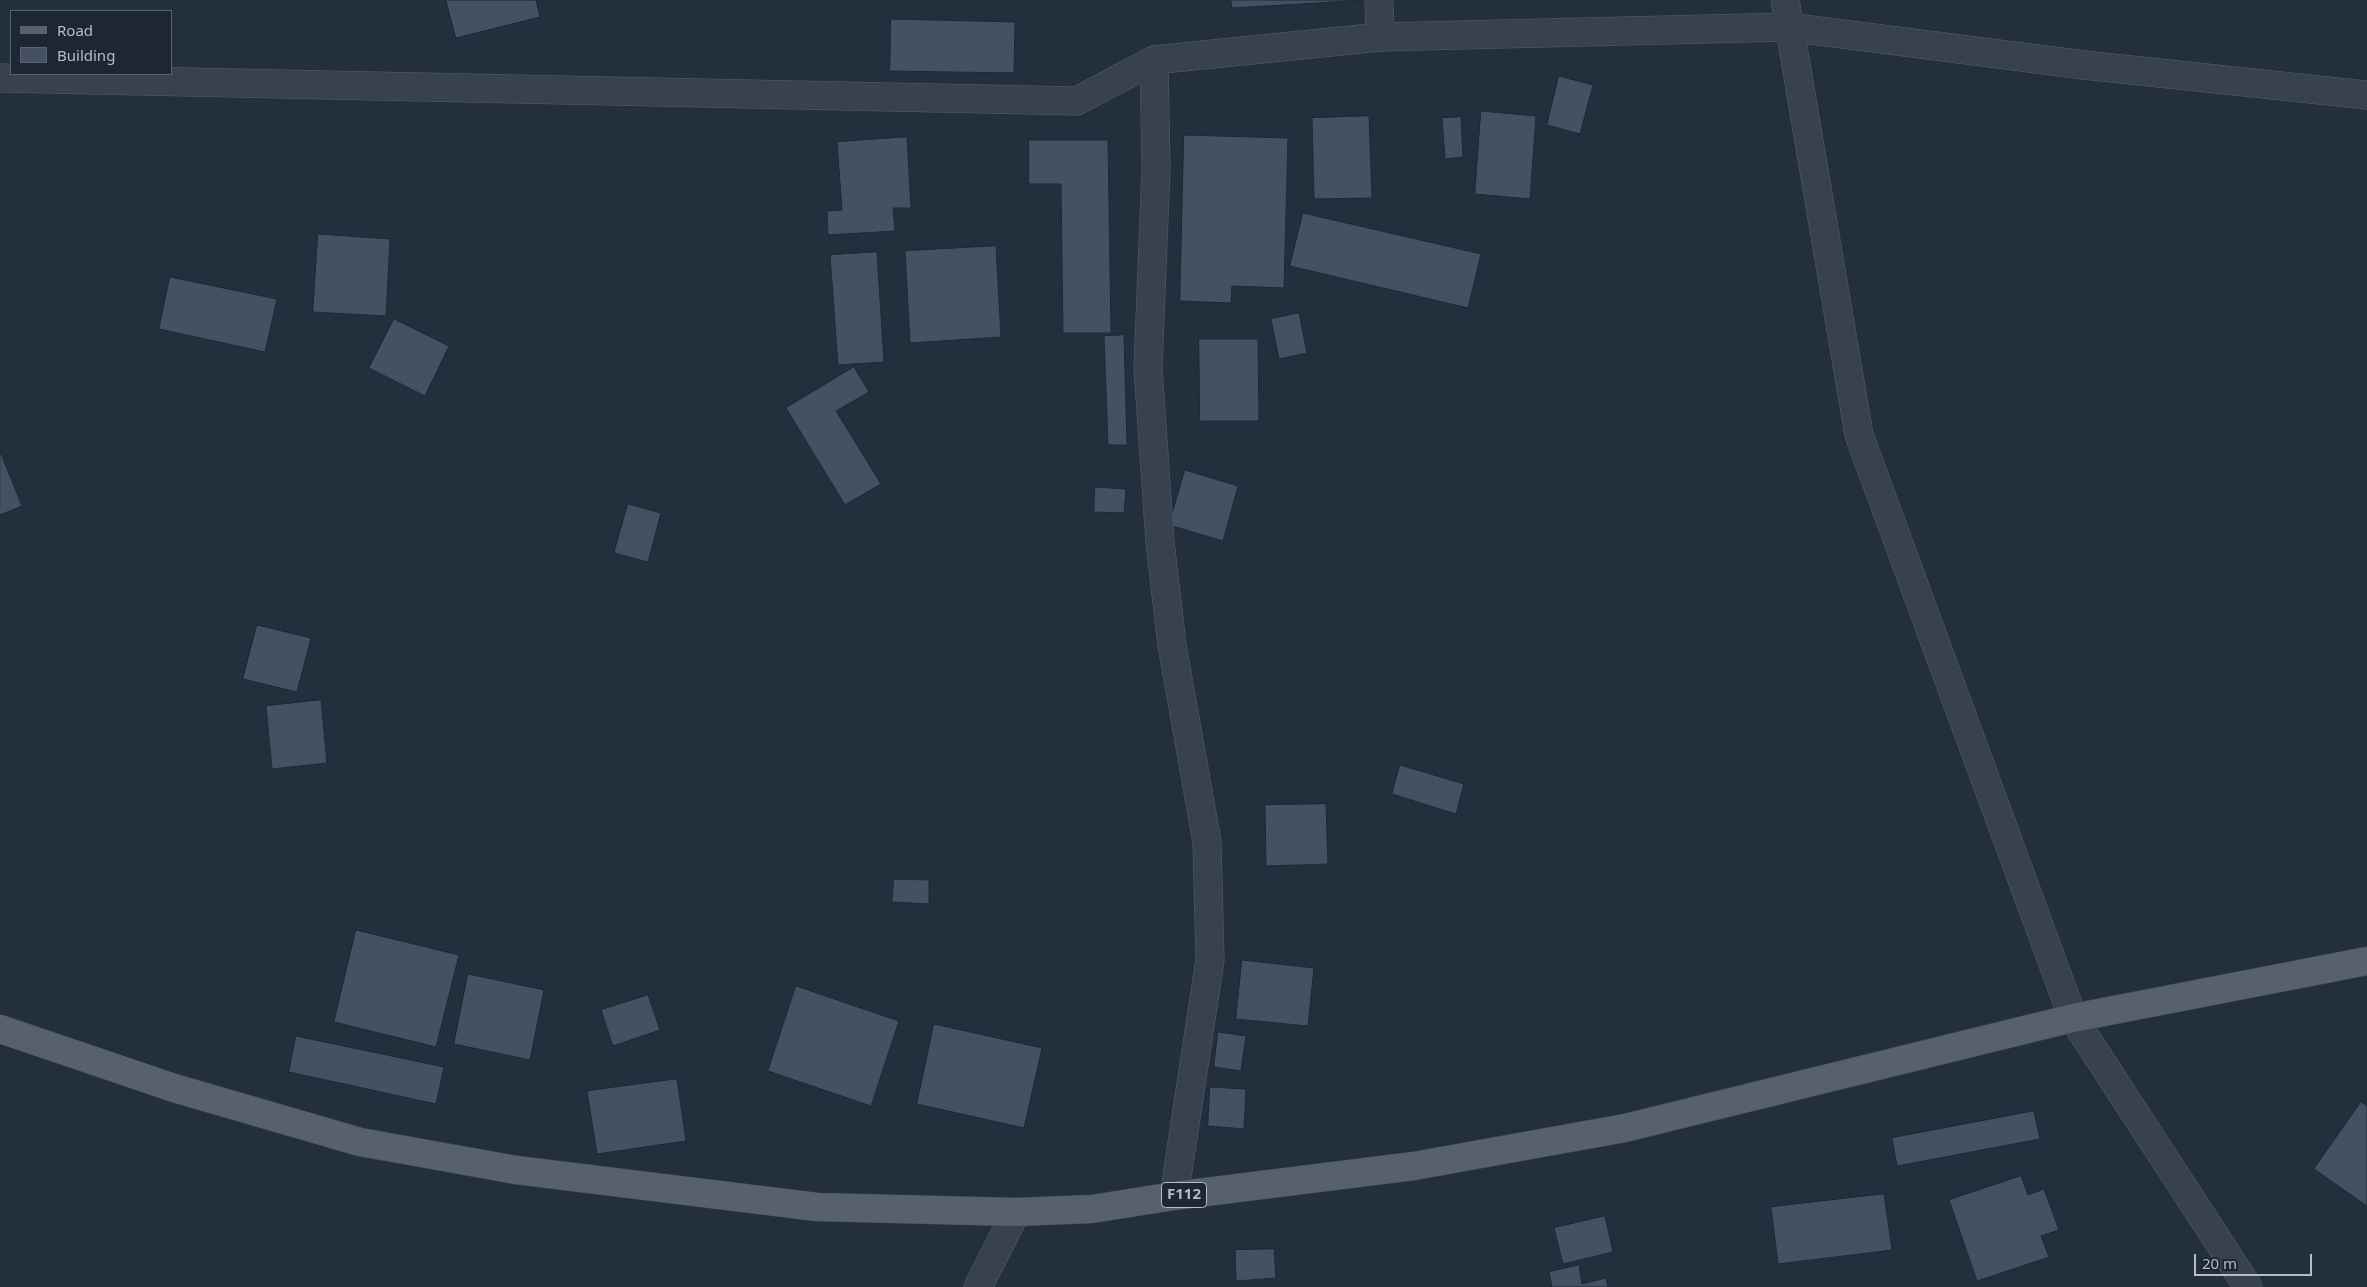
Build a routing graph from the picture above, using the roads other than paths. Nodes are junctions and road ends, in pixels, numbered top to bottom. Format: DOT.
graph roads {
  1 [pos="1379,0"];
  2 [pos="1785,0"];
  3 [pos="1788,27"];
  4 [pos="1380,37"];
  5 [pos="1154,60"];
  6 [pos="0,78"];
  7 [pos="2367,95"];
  8 [pos="2367,961"];
  9 [pos="2073,1018"];
  10 [pos="0,1029"];
  11 [pos="1174,1196"];
  12 [pos="1016,1212"];
  13 [pos="978,1287"];
  14 [pos="2248,1287"];
  1 -- 4 [label="street"];
  2 -- 3 [label="street"];
  3 -- 4 [label="street"];
  3 -- 7 [label="street"];
  3 -- 9 [label="street"];
  4 -- 5 [label="street"];
  5 -- 6 [label="street"];
  5 -- 11 [label="street"];
  8 -- 9 [label="main road, F112"];
  9 -- 11 [label="main road, F112"];
  9 -- 14 [label="street"];
  10 -- 12 [label="main road, F112"];
  11 -- 12 [label="main road, F112"];
  12 -- 13 [label="street"];
}
